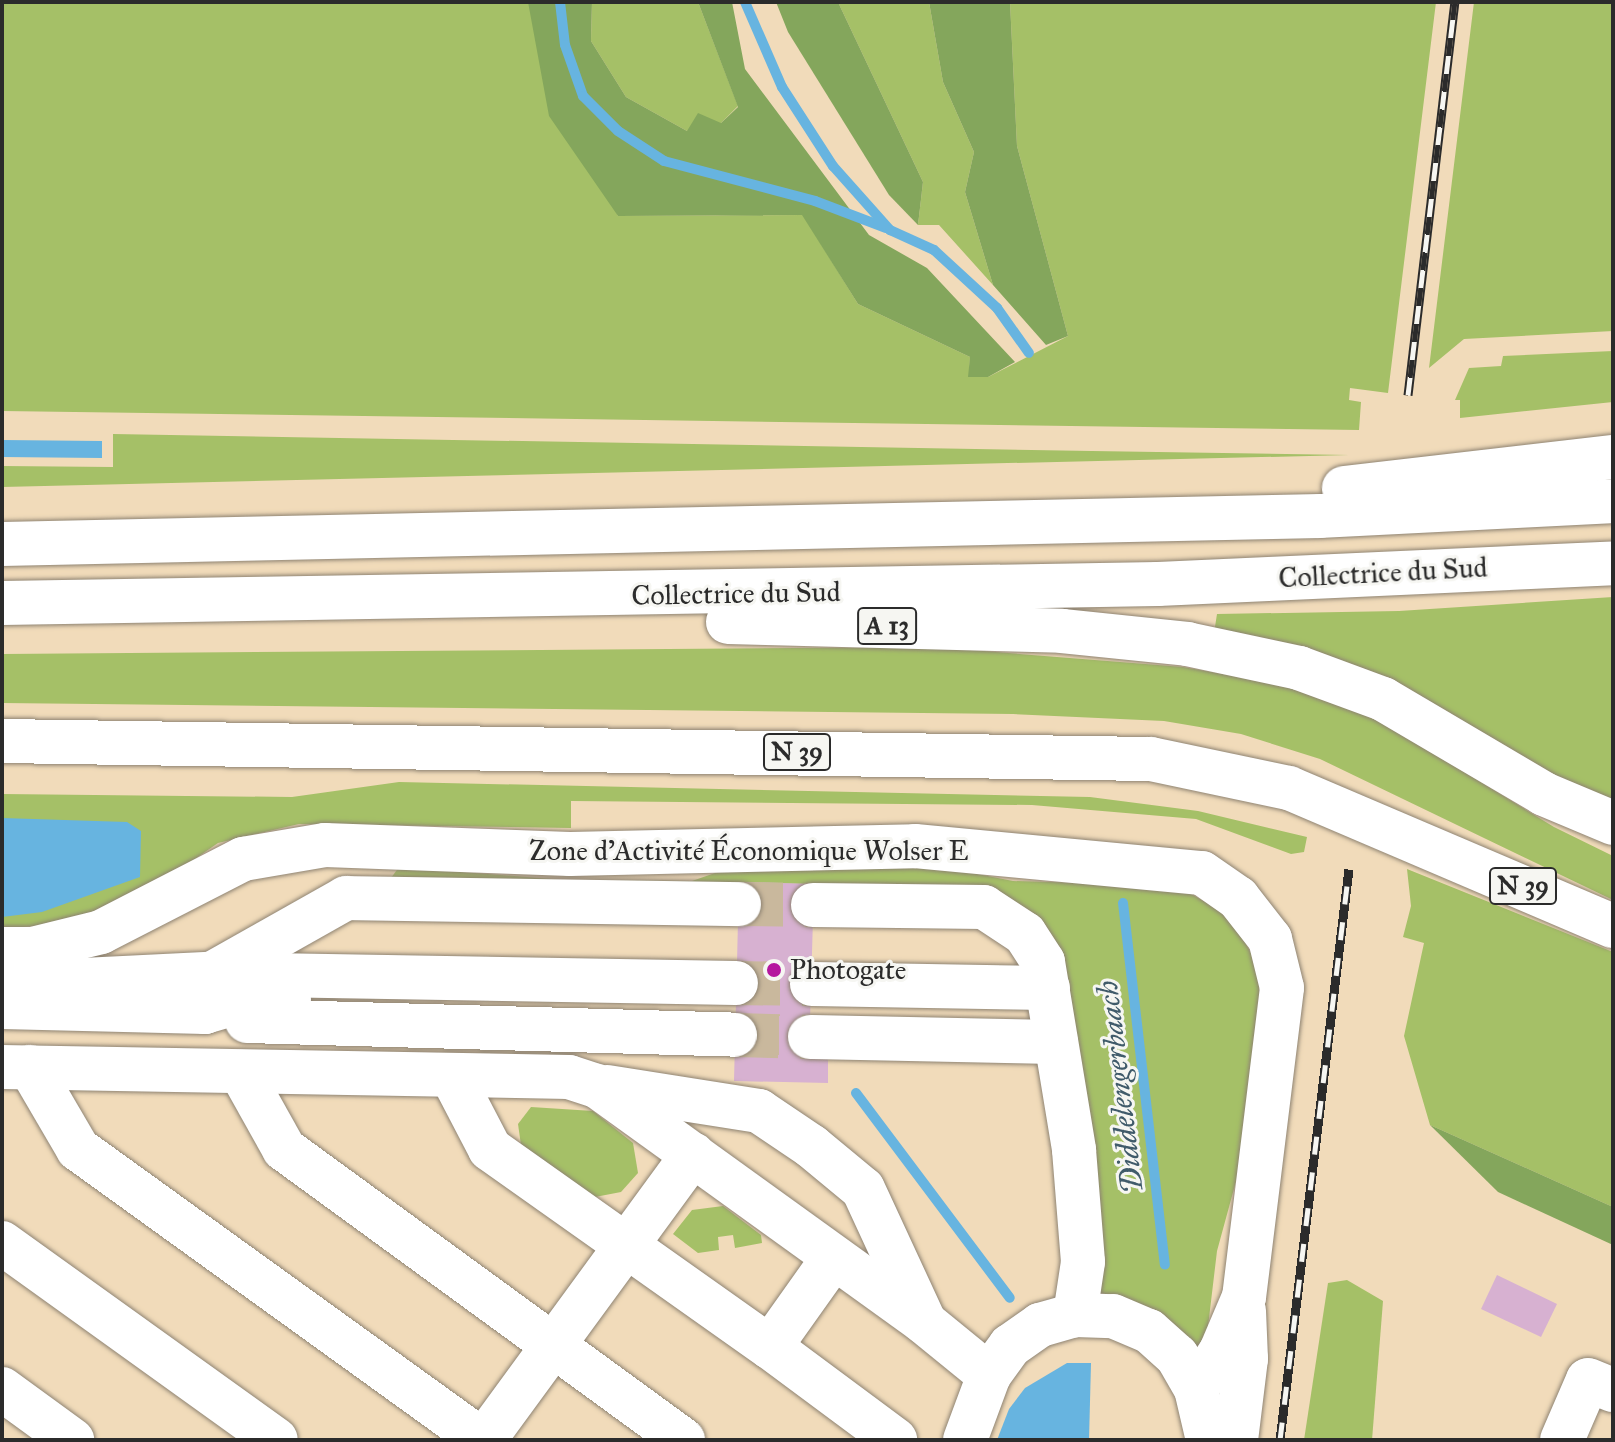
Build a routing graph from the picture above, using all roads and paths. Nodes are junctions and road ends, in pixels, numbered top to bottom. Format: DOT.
graph roads {
  1 [pos="1613,457"];
  2 [pos="1613,501"];
  3 [pos="1067,520"];
  4 [pos="2,544"];
  5 [pos="1613,563"];
  6 [pos="2,603"];
  7 [pos="122,605"];
  8 [pos="2,741"];
  9 [pos="1544,794"];
  10 [pos="1613,823"];
  11 [pos="1613,838"];
  12 [pos="300,924"];
  13 [pos="1613,926"];
  14 [pos="2,949"];
  15 [pos="255,963"];
  16 [pos="737,970"];
  17 [pos="2,984"];
  18 [pos="1045,988"];
  19 [pos="208,993"];
  20 [pos="2,1007"];
  21 [pos="16,1067"];
  22 [pos="241,1072"];
  23 [pos="452,1076"];
  24 [pos="597,1086"];
  25 [pos="693,1154"];
  26 [pos="2,1243"];
  27 [pos="626,1245"];
  28 [pos="834,1257"];
  29 [pos="1244,1297"];
  30 [pos="1075,1315"];
  31 [pos="924,1322"];
  32 [pos="553,1345"];
  33 [pos="770,1347"];
  34 [pos="989,1375"];
  35 [pos="2,1389"];
  36 [pos="1196,1389"];
  37 [pos="1613,1390"];
  38 [pos="72,1440"];
  39 [pos="276,1440"];
  40 [pos="482,1440"];
  41 [pos="683,1440"];
  42 [pos="895,1440"];
  43 [pos="965,1440"];
  44 [pos="1208,1440"];
  45 [pos="1236,1440"];
  46 [pos="1562,1440"];
  1 -- 3 [label="main road"];
  2 -- 3 [label="main road"];
  3 -- 4 [label="main road"];
  5 -- 7 [label="main road, Collectrice du Sud / A 13"];
  6 -- 7 [label="main road, Collectrice du Sud / A 13"];
  7 -- 9 [label="main road, A 13"];
  8 -- 13 [label="main road, N 39"];
  9 -- 10 [label="main road, A 13"];
  9 -- 11 [label="main road, A 13"];
  12 -- 15 [label="main road"];
  12 -- 16 [label="main road"];
  12 -- 16 [label="main road"];
  14 -- 29 [label="main road, Zone d'Activité Économique Wolser E"];
  15 -- 16 [label="main road"];
  15 -- 19 [label="main road"];
  16 -- 19 [label="main road"];
  17 -- 19 [label="main road"];
  18 -- 18 [label="main road"];
  18 -- 30 [label="main road"];
  19 -- 20 [label="main road"];
  21 -- 22 [label="main road"];
  21 -- 40 [label="main road"];
  22 -- 23 [label="main road"];
  22 -- 32 [label="main road"];
  23 -- 24 [label="main road"];
  23 -- 27 [label="main road"];
  24 -- 25 [label="main road"];
  24 -- 31 [label="main road"];
  25 -- 27 [label="main road"];
  25 -- 28 [label="main road"];
  26 -- 39 [label="main road"];
  27 -- 32 [label="main road"];
  27 -- 33 [label="main road"];
  28 -- 31 [label="main road"];
  28 -- 33 [label="main road"];
  29 -- 36 [label="main road, Zone d'Activité Économique Wolser E"];
  29 -- 45 [label="main road, Zone d'Activité Économique Wolser E"];
  30 -- 34 [label="main road"];
  30 -- 36 [label="main road"];
  31 -- 34 [label="main road"];
  32 -- 40 [label="main road"];
  32 -- 41 [label="main road"];
  33 -- 42 [label="main road"];
  34 -- 43 [label="main road"];
  35 -- 38 [label="main road"];
  36 -- 44 [label="main road"];
  37 -- 46 [label="main road"];
}
